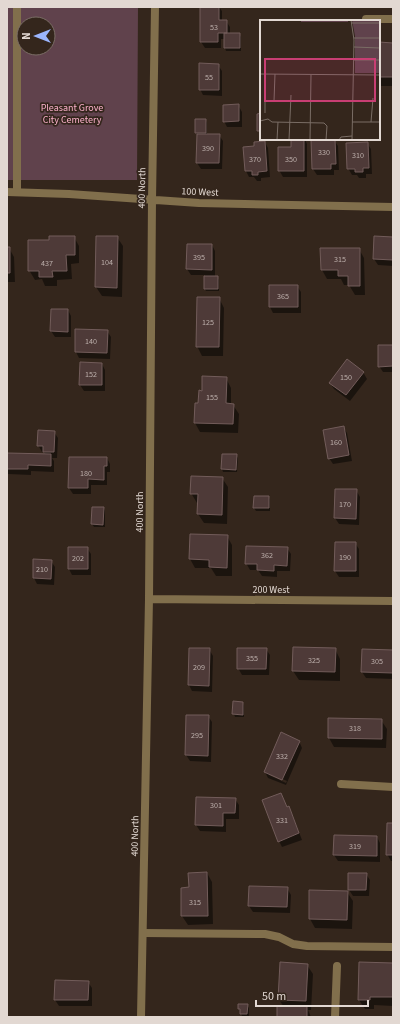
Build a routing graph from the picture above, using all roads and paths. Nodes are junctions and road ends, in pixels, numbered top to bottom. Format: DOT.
graph roads {
  1 [pos="17,7"];
  2 [pos="155,7"];
  3 [pos="366,19"];
  4 [pos="393,19"];
  5 [pos="7,192"];
  6 [pos="17,192"];
  7 [pos="152,200"];
  8 [pos="393,207"];
  9 [pos="149,599"];
  10 [pos="393,601"];
  11 [pos="341,784"];
  12 [pos="393,787"];
  13 [pos="143,933"];
  14 [pos="393,947"];
  15 [pos="337,966"];
  16 [pos="141,1017"];
  17 [pos="335,1017"];
  1 -- 6 [label="street"];
  2 -- 7 [label="street, 400 North"];
  3 -- 4 [label="street"];
  5 -- 6 [label="street, 100 West"];
  6 -- 7 [label="street, 100 West"];
  7 -- 8 [label="street, 100 West"];
  7 -- 9 [label="street, 400 North"];
  9 -- 10 [label="street, 200 West"];
  9 -- 13 [label="street, 400 North"];
  11 -- 12 [label="street"];
  13 -- 14 [label="street"];
  13 -- 16 [label="street, 400 North"];
  15 -- 17 [label="street"];
}
